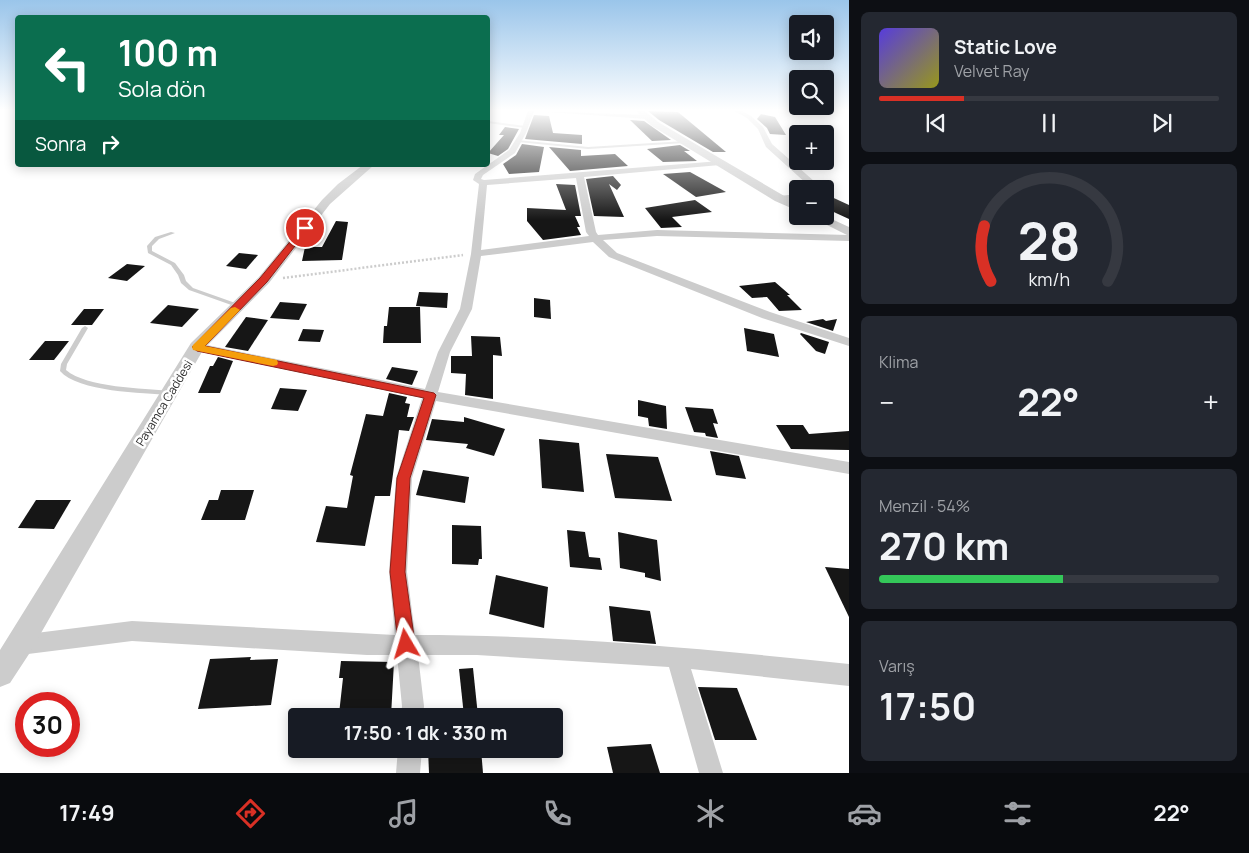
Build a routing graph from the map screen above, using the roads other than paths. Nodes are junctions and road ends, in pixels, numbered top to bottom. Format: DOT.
graph roads {
  1 [pos="514,147"];
  2 [pos="579,147"];
  3 [pos="603,147"];
  4 [pos="693,147"];
  5 [pos="771,147"];
  6 [pos="720,163"];
  7 [pos="490,166"];
  8 [pos="366,167"];
  9 [pos="489,167"];
  10 [pos="580,175"];
  11 [pos="808,180"];
  12 [pos="483,183"];
  13 [pos="789,197"];
  14 [pos="778,199"];
  15 [pos="789,204"];
  16 [pos="834,225"];
  17 [pos="849,232"];
  18 [pos="173,233"];
  19 [pos="596,238"];
  20 [pos="849,238"];
  21 [pos="476,254"];
  22 [pos="239,306"];
  23 [pos="85,328"];
  24 [pos="849,342"];
  25 [pos="197,347"];
  26 [pos="170,393"];
  27 [pos="430,395"];
  28 [pos="849,468"];
  29 [pos="406,644"];
  30 [pos="20,645"];
  31 [pos="678,657"];
  32 [pos="0,673"];
  33 [pos="849,675"];
  34 [pos="413,708"];
  35 [pos="409,758"];
  36 [pos="408,773"];
  37 [pos="711,773"];
  1 -- 7 [label="street"];
  2 -- 3 [label="lane"];
  4 -- 6 [label="street"];
  5 -- 11 [label="street"];
  6 -- 10 [label="street"];
  6 -- 14 [label="street"];
  8 -- 22 [label="street, Payamca Caddesi"];
  9 -- 12 [label="street"];
  10 -- 12 [label="street"];
  10 -- 19 [label="street"];
  12 -- 21 [label="street"];
  13 -- 14 [label="street"];
  14 -- 15 [label="street"];
  16 -- 17 [label="street"];
  18 -- 22 [label="lane"];
  19 -- 20 [label="street"];
  19 -- 21 [label="street"];
  19 -- 24 [label="street"];
  21 -- 27 [label="street"];
  22 -- 25 [label="street, Payamca Caddesi"];
  23 -- 26 [label="lane"];
  25 -- 26 [label="street, Payamca Caddesi"];
  25 -- 27 [label="street"];
  26 -- 30 [label="street, Payamca Caddesi"];
  27 -- 28 [label="street"];
  27 -- 29 [label="street"];
  29 -- 30 [label="street"];
  29 -- 31 [label="street"];
  29 -- 34 [label="street"];
  30 -- 32 [label="street, Payamca Caddesi"];
  31 -- 33 [label="street"];
  31 -- 37 [label="street"];
  35 -- 36 [label="street"];
}
